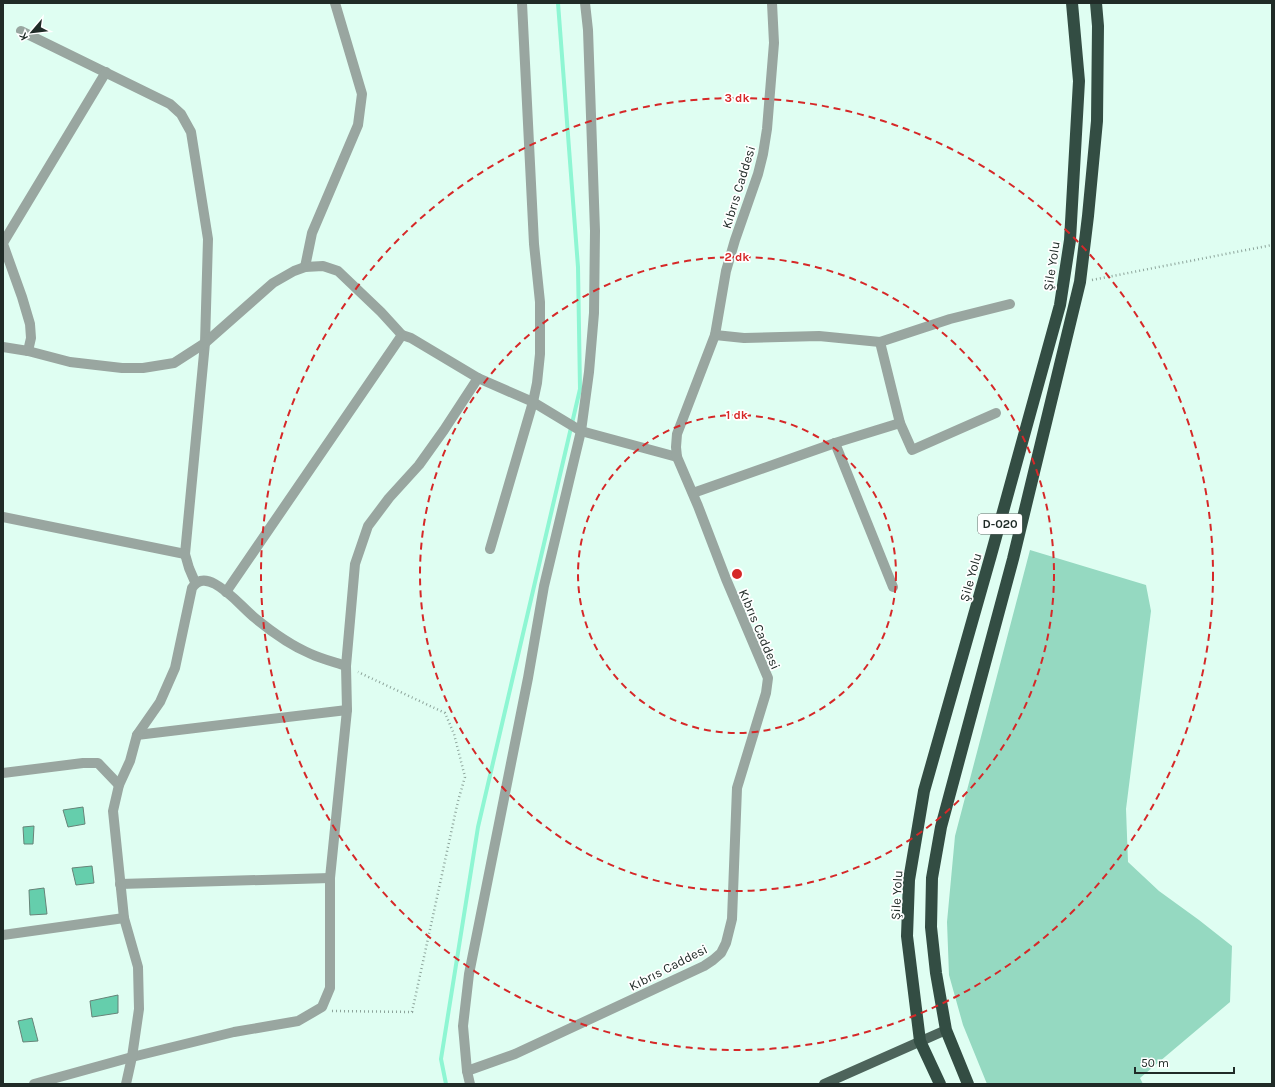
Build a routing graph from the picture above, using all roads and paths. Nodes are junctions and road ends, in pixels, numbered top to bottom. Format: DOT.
graph roads {
  1 [pos="335,3"];
  2 [pos="522,3"];
  3 [pos="585,3"];
  4 [pos="772,3"];
  5 [pos="1072,3"];
  6 [pos="1096,3"];
  7 [pos="22,31"];
  8 [pos="106,72"];
  9 [pos="3,244"];
  10 [pos="1272,245"];
  11 [pos="305,267"];
  12 [pos="1080,282"];
  13 [pos="1010,304"];
  14 [pos="402,335"];
  15 [pos="715,335"];
  16 [pos="880,342"];
  17 [pos="205,343"];
  18 [pos="3,347"];
  19 [pos="28,351"];
  20 [pos="478,378"];
  21 [pos="532,402"];
  22 [pos="996,413"];
  23 [pos="900,422"];
  24 [pos="581,432"];
  25 [pos="835,443"];
  26 [pos="677,457"];
  27 [pos="692,493"];
  28 [pos="3,517"];
  29 [pos="490,550"];
  30 [pos="185,554"];
  31 [pos="195,582"];
  32 [pos="893,587"];
  33 [pos="226,592"];
  34 [pos="346,666"];
  35 [pos="346,710"];
  36 [pos="137,735"];
  37 [pos="3,773"];
  38 [pos="120,785"];
  39 [pos="330,878"];
  40 [pos="120,884"];
  41 [pos="124,918"];
  42 [pos="3,935"];
  43 [pos="316,1011"];
  44 [pos="946,1030"];
  45 [pos="920,1041"];
  46 [pos="132,1057"];
  47 [pos="466,1071"];
  48 [pos="34,1084"];
  49 [pos="126,1084"];
  50 [pos="470,1084"];
  51 [pos="824,1084"];
  52 [pos="940,1084"];
  53 [pos="968,1084"];
  1 -- 11 [label="street"];
  2 -- 21 [label="street"];
  3 -- 24 [label="street"];
  4 -- 15 [label="street, Kıbrıs Caddesi"];
  5 -- 45 [label="highway, Şile Yolu / D-020"];
  6 -- 12 [label="highway, D-020"];
  7 -- 8 [label="street"];
  8 -- 9 [label="street"];
  8 -- 17 [label="street"];
  9 -- 19 [label="street"];
  10 -- 12 [label="path"];
  11 -- 14 [label="street"];
  11 -- 17 [label="street"];
  12 -- 44 [label="highway, D-020"];
  13 -- 16 [label="street"];
  14 -- 20 [label="street"];
  14 -- 33 [label="street"];
  15 -- 16 [label="street"];
  15 -- 26 [label="street, Kıbrıs Caddesi"];
  16 -- 23 [label="street"];
  17 -- 19 [label="street"];
  17 -- 30 [label="street"];
  18 -- 19 [label="street"];
  20 -- 21 [label="street"];
  20 -- 34 [label="street"];
  21 -- 24 [label="street"];
  21 -- 29 [label="street"];
  22 -- 23 [label="street"];
  23 -- 25 [label="street"];
  24 -- 26 [label="street"];
  24 -- 47 [label="street"];
  25 -- 27 [label="street"];
  25 -- 32 [label="street"];
  26 -- 27 [label="street, Kıbrıs Caddesi"];
  27 -- 47 [label="street, Kıbrıs Caddesi"];
  28 -- 30 [label="street"];
  30 -- 31 [label="street"];
  31 -- 33 [label="street"];
  31 -- 36 [label="street"];
  33 -- 34 [label="street"];
  34 -- 35 [label="street"];
  34 -- 43 [label="path"];
  35 -- 36 [label="street"];
  35 -- 39 [label="street"];
  36 -- 38 [label="street"];
  37 -- 38 [label="street"];
  38 -- 40 [label="street"];
  39 -- 40 [label="street"];
  39 -- 43 [label="street"];
  40 -- 41 [label="street"];
  41 -- 42 [label="street"];
  41 -- 46 [label="street"];
  43 -- 46 [label="street"];
  44 -- 45 [label="main road"];
  44 -- 53 [label="highway"];
  45 -- 51 [label="main road"];
  45 -- 52 [label="highway, Şile Yolu"];
  46 -- 48 [label="street"];
  46 -- 49 [label="street"];
  47 -- 50 [label="street"];
}
